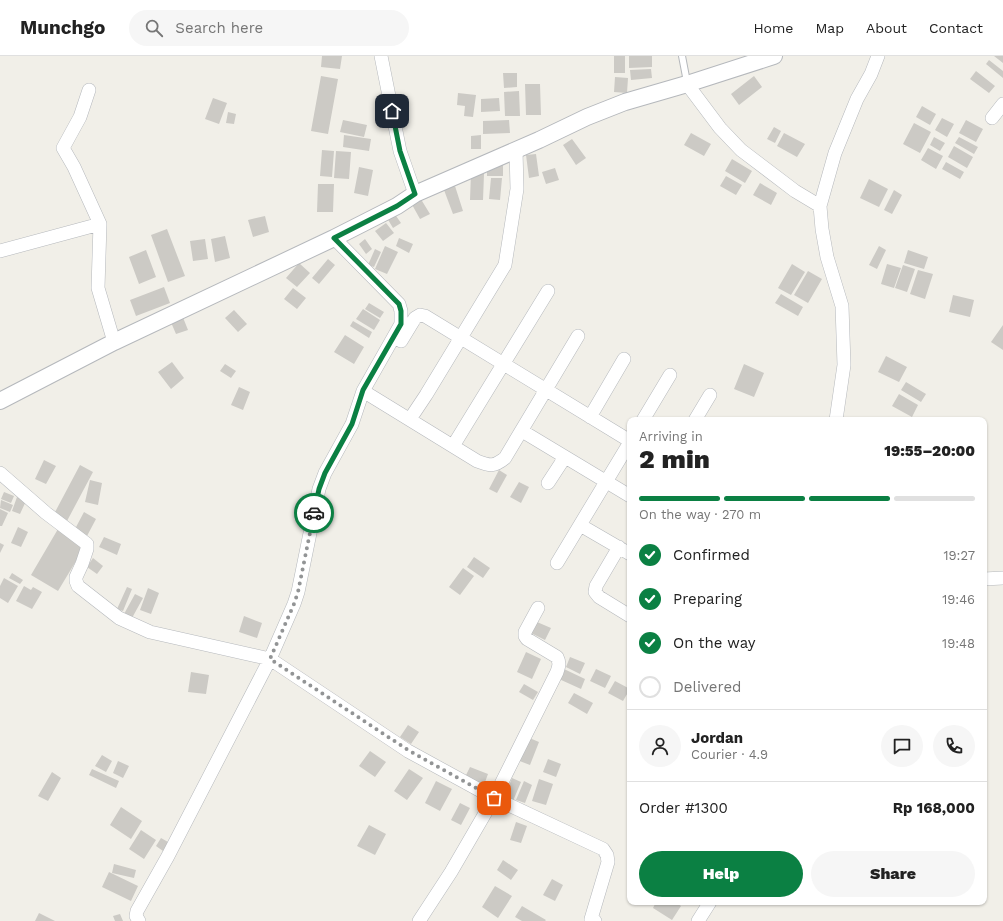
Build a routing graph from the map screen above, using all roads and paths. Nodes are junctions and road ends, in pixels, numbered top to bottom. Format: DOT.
graph roads {
  1 [pos="381,56"];
  2 [pos="682,56"];
  3 [pos="774,56"];
  4 [pos="878,56"];
  5 [pos="687,84"];
  6 [pos="89,90"];
  7 [pos="1003,104"];
  8 [pos="992,118"];
  9 [pos="516,150"];
  10 [pos="415,194"];
  11 [pos="820,206"];
  12 [pos="100,224"];
  13 [pos="334,238"];
  14 [pos="0,251"];
  15 [pos="548,291"];
  16 [pos="578,336"];
  17 [pos="460,338"];
  18 [pos="114,342"];
  19 [pos="624,359"];
  20 [pos="503,364"];
  21 [pos="670,376"];
  22 [pos="546,390"];
  23 [pos="367,393"];
  24 [pos="710,395"];
  25 [pos="0,401"];
  26 [pos="590,417"];
  27 [pos="645,417"];
  28 [pos="697,417"];
  29 [pos="836,417"];
  30 [pos="410,419"];
  31 [pos="522,431"];
  32 [pos="627,440"];
  33 [pos="453,446"];
  34 [pos="627,447"];
  35 [pos="565,457"];
  36 [pos="0,473"];
  37 [pos="606,482"];
  38 [pos="548,483"];
  39 [pos="627,494"];
  40 [pos="580,525"];
  41 [pos="624,550"];
  42 [pos="557,562"];
  43 [pos="1003,578"];
  44 [pos="987,579"];
  45 [pos="538,608"];
  46 [pos="627,614"];
  47 [pos="270,659"];
  48 [pos="494,798"];
  49 [pos="708,905"];
  50 [pos="592,920"];
  51 [pos="139,921"];
  52 [pos="419,921"];
  53 [pos="698,921"];
  1 -- 10 [label="street"];
  2 -- 5 [label="lane"];
  3 -- 5 [label="street"];
  4 -- 11 [label="street"];
  5 -- 9 [label="street"];
  5 -- 11 [label="street"];
  6 -- 12 [label="street"];
  7 -- 8 [label="street"];
  9 -- 10 [label="street"];
  9 -- 17 [label="street"];
  10 -- 13 [label="street"];
  11 -- 29 [label="street"];
  12 -- 14 [label="street"];
  12 -- 18 [label="street"];
  13 -- 18 [label="street"];
  13 -- 23 [label="street"];
  15 -- 20 [label="street"];
  16 -- 22 [label="street"];
  17 -- 20 [label="street"];
  17 -- 23 [label="street"];
  17 -- 30 [label="street"];
  18 -- 25 [label="street"];
  19 -- 26 [label="street"];
  20 -- 22 [label="street"];
  20 -- 33 [label="street"];
  21 -- 27 [label="street"];
  22 -- 26 [label="street"];
  22 -- 31 [label="street"];
  23 -- 30 [label="street"];
  23 -- 47 [label="street"];
  24 -- 28 [label="street"];
  26 -- 32 [label="street"];
  30 -- 33 [label="street"];
  31 -- 33 [label="street"];
  31 -- 35 [label="street"];
  34 -- 37 [label="street"];
  35 -- 37 [label="street"];
  35 -- 38 [label="street"];
  36 -- 47 [label="street"];
  37 -- 39 [label="street"];
  37 -- 40 [label="street"];
  40 -- 41 [label="street"];
  40 -- 42 [label="street"];
  41 -- 46 [label="street"];
  43 -- 44 [label="street"];
  45 -- 48 [label="street"];
  47 -- 48 [label="street"];
  47 -- 51 [label="street"];
  48 -- 50 [label="street"];
  48 -- 52 [label="street"];
  49 -- 53 [label="street"];
}
